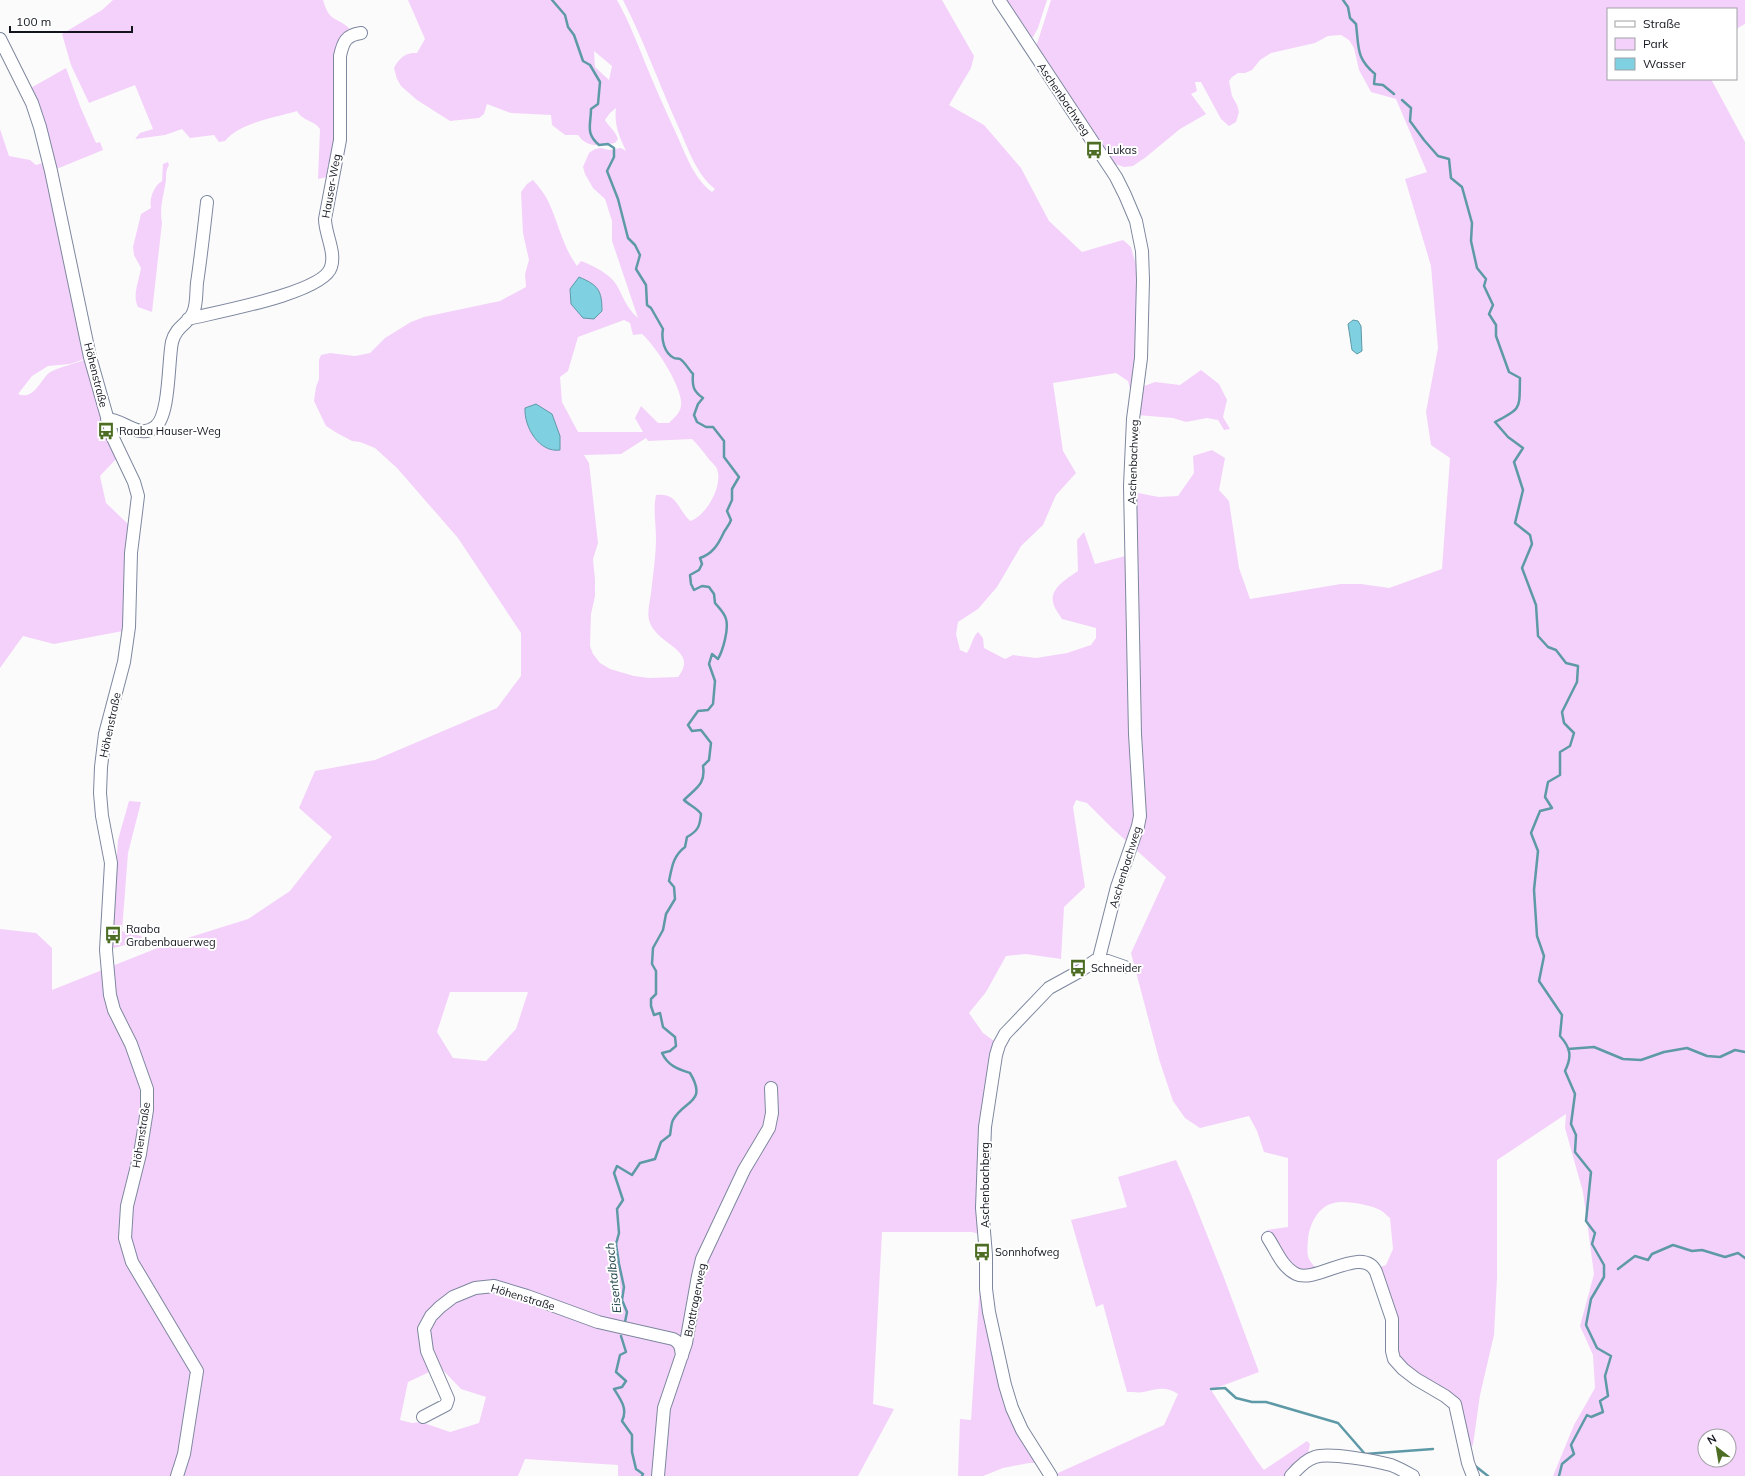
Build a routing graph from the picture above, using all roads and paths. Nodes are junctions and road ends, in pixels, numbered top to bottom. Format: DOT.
graph roads {
  1 [pos="999,0"];
  2 [pos="361,32"];
  3 [pos="0,39"];
  4 [pos="207,202"];
  5 [pos="188,319"];
  6 [pos="107,419"];
  7 [pos="1098,958"];
  8 [pos="1125,967"];
  9 [pos="771,1088"];
  10 [pos="1268,1238"];
  11 [pos="682,1356"];
  12 [pos="423,1417"];
  13 [pos="177,1476"];
  14 [pos="658,1476"];
  15 [pos="1051,1476"];
  16 [pos="1291,1476"];
  17 [pos="1413,1476"];
  18 [pos="1473,1476"];
  1 -- 7 [label="street, Aschenbachweg"];
  2 -- 5 [label="street, Hauser-Weg"];
  3 -- 6 [label="street, Höhenstraße"];
  4 -- 5 [label="street"];
  5 -- 6 [label="street"];
  6 -- 13 [label="street, Höhenstraße"];
  7 -- 8 [label="street"];
  7 -- 15 [label="street, Aschenbachberg"];
  9 -- 11 [label="street, Brottragerweg"];
  10 -- 18 [label="street"];
  11 -- 12 [label="street, Höhenstraße"];
  11 -- 14 [label="street, Brottragerweg"];
  16 -- 17 [label="street"];
}
